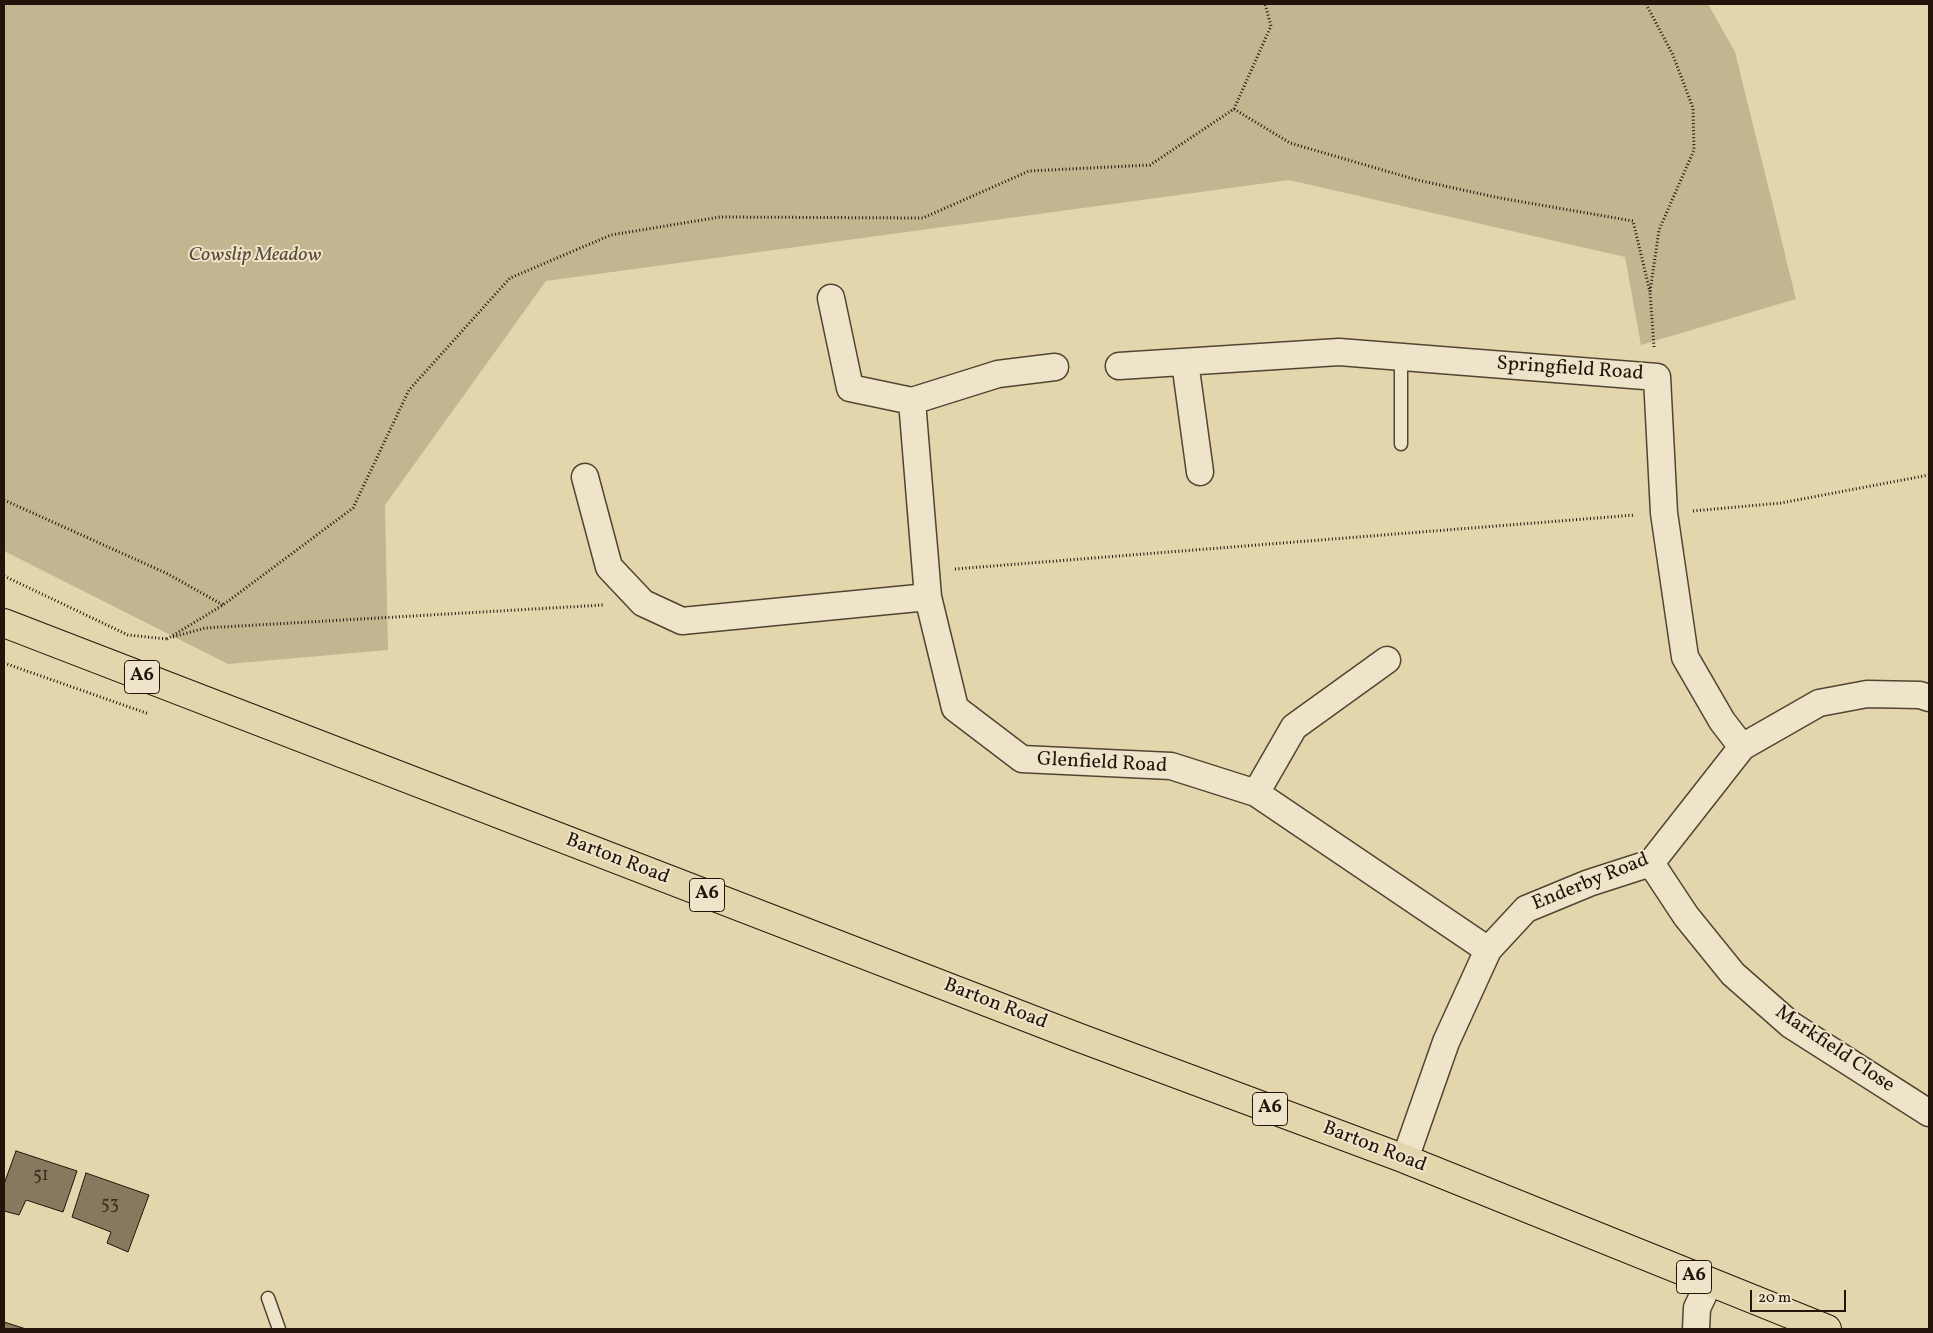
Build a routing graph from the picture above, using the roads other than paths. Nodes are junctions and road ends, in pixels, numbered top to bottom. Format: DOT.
graph roads {
  1 [pos="832,298"];
  2 [pos="1401,357"];
  3 [pos="1184,362"];
  4 [pos="1119,366"];
  5 [pos="1055,368"];
  6 [pos="912,401"];
  7 [pos="1401,444"];
  8 [pos="1200,472"];
  9 [pos="585,477"];
  10 [pos="928,597"];
  11 [pos="4,623"];
  12 [pos="1387,660"];
  13 [pos="1929,698"];
  14 [pos="1742,747"];
  15 [pos="1256,793"];
  16 [pos="1652,863"];
  17 [pos="1488,950"];
  18 [pos="1929,1113"];
  19 [pos="1405,1159"];
  20 [pos="1709,1283"];
  21 [pos="268,1298"];
  22 [pos="279,1329"];
  23 [pos="1696,1329"];
  24 [pos="1827,1329"];
  1 -- 6 [label="street"];
  2 -- 3 [label="street, Springfield Road"];
  2 -- 7 [label="lane"];
  2 -- 14 [label="street, Springfield Road"];
  3 -- 4 [label="street, Springfield Road"];
  3 -- 8 [label="street"];
  5 -- 6 [label="street"];
  6 -- 10 [label="street, Glenfield Road"];
  9 -- 10 [label="street"];
  10 -- 15 [label="street, Glenfield Road"];
  11 -- 19 [label="highway, Barton Road / A6"];
  12 -- 15 [label="street"];
  13 -- 14 [label="street, Enderby Road"];
  14 -- 16 [label="street, Enderby Road"];
  15 -- 17 [label="street, Glenfield Road"];
  16 -- 17 [label="street, Enderby Road"];
  16 -- 18 [label="street, Markfield Close"];
  17 -- 19 [label="street, Enderby Road"];
  19 -- 20 [label="highway, Barton Road / A6"];
  20 -- 23 [label="street"];
  20 -- 24 [label="highway, Barton Road / A6"];
  21 -- 22 [label="lane"];
}
